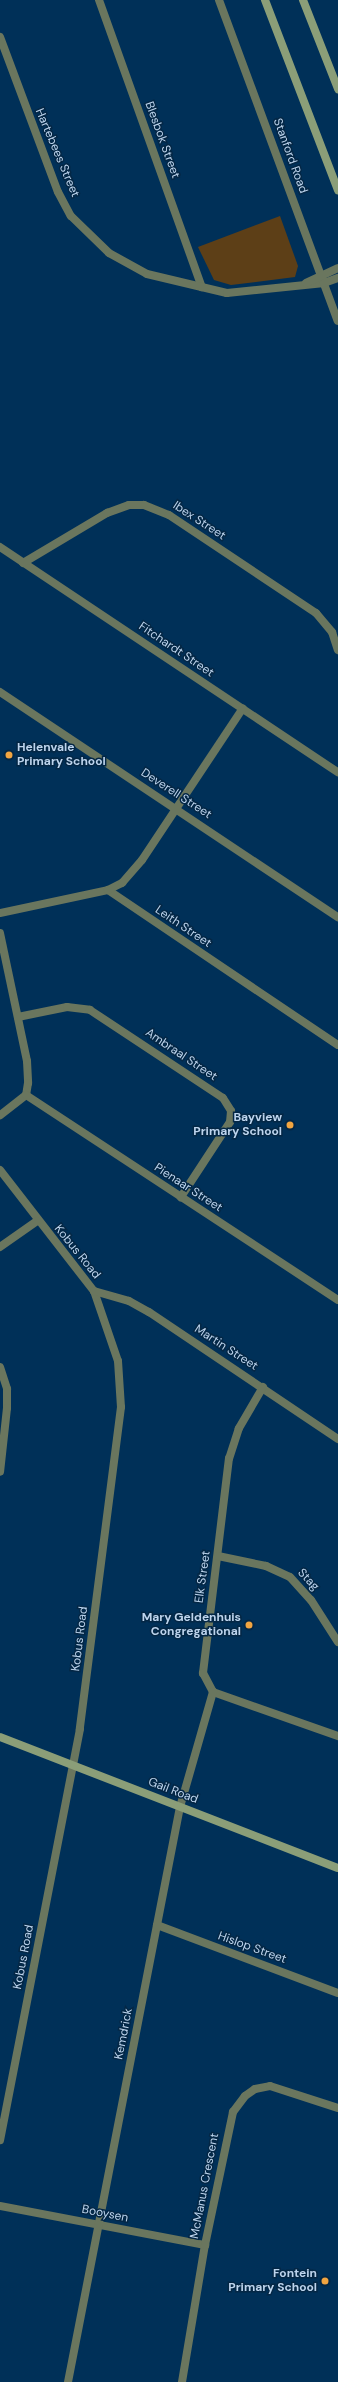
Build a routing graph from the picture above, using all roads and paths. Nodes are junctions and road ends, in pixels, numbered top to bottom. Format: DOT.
graph roads {
  1 [pos="99,0"];
  2 [pos="219,0"];
  3 [pos="266,0"];
  4 [pos="303,0"];
  5 [pos="0,37"];
  6 [pos="338,89"];
  7 [pos="338,190"];
  8 [pos="338,268"];
  9 [pos="321,274"];
  10 [pos="338,278"];
  11 [pos="305,283"];
  12 [pos="324,283"];
  13 [pos="202,287"];
  14 [pos="338,321"];
  15 [pos="0,548"];
  16 [pos="23,563"];
  17 [pos="338,650"];
  18 [pos="0,692"];
  19 [pos="243,708"];
  20 [pos="338,772"];
  21 [pos="176,809"];
  22 [pos="108,890"];
  23 [pos="0,913"];
  24 [pos="338,917"];
  25 [pos="0,934"];
  26 [pos="18,1017"];
  27 [pos="338,1045"];
  28 [pos="26,1095"];
  29 [pos="0,1115"];
  30 [pos="0,1170"];
  31 [pos="181,1197"];
  32 [pos="37,1221"];
  33 [pos="0,1247"];
  34 [pos="94,1291"];
  35 [pos="338,1300"];
  36 [pos="0,1367"];
  37 [pos="263,1387"];
  38 [pos="338,1439"];
  39 [pos="0,1472"];
  40 [pos="218,1556"];
  41 [pos="338,1642"];
  42 [pos="213,1692"];
  43 [pos="338,1736"];
  44 [pos="0,1737"];
  45 [pos="74,1765"];
  46 [pos="180,1807"];
  47 [pos="338,1868"];
  48 [pos="157,1925"];
  49 [pos="338,1994"];
  50 [pos="338,2108"];
  51 [pos="0,2140"];
  52 [pos="0,2206"];
  53 [pos="98,2226"];
  54 [pos="205,2245"];
  55 [pos="68,2382"];
  56 [pos="182,2382"];
  1 -- 13 [label="street, Blesbok Street"];
  2 -- 9 [label="street, Stanford Road"];
  3 -- 7 [label="street"];
  4 -- 6 [label="street"];
  5 -- 13 [label="street, Hartebees Street"];
  8 -- 9 [label="street"];
  9 -- 11 [label="street"];
  9 -- 12 [label="street, Stanford Road"];
  10 -- 12 [label="street"];
  11 -- 12 [label="street"];
  11 -- 13 [label="street, Hartebees Street"];
  12 -- 14 [label="street, Stanford Road"];
  15 -- 16 [label="street, Fitchardt Street"];
  16 -- 17 [label="street, Ibex Street"];
  16 -- 19 [label="street, Fitchardt Street"];
  18 -- 21 [label="street, Deverell Street"];
  19 -- 20 [label="street, Fitchardt Street"];
  19 -- 21 [label="street"];
  21 -- 22 [label="street"];
  21 -- 24 [label="street, Deverell Street"];
  22 -- 23 [label="street"];
  22 -- 27 [label="street, Leith Street"];
  25 -- 26 [label="street"];
  26 -- 28 [label="street"];
  26 -- 31 [label="street, Ambraal Street"];
  28 -- 29 [label="street"];
  28 -- 31 [label="street, Pienaar Street"];
  30 -- 32 [label="street, Kobus Road"];
  31 -- 35 [label="street, Pienaar Street"];
  32 -- 33 [label="street"];
  32 -- 34 [label="street, Kobus Road"];
  34 -- 37 [label="street, Martin Street"];
  34 -- 45 [label="street, Kobus Road"];
  36 -- 39 [label="street"];
  37 -- 38 [label="street, Martin Street"];
  37 -- 40 [label="street, Elk Street"];
  40 -- 41 [label="street, Stag"];
  40 -- 42 [label="street, Elk Street"];
  42 -- 43 [label="street"];
  42 -- 46 [label="street, Kemdrick"];
  44 -- 45 [label="street, Gail Road"];
  45 -- 46 [label="street, Gail Road"];
  45 -- 51 [label="street, Kobus Road"];
  46 -- 47 [label="street, Gail Road"];
  46 -- 48 [label="street, Kemdrick"];
  48 -- 49 [label="street, Hislop Street"];
  48 -- 53 [label="street, Kemdrick"];
  50 -- 54 [label="street, McManus Crescent"];
  52 -- 53 [label="street, Booysen"];
  53 -- 54 [label="street, Booysen"];
  53 -- 55 [label="street, Kemdrick"];
  54 -- 56 [label="street, McManus Crescent"];
}
